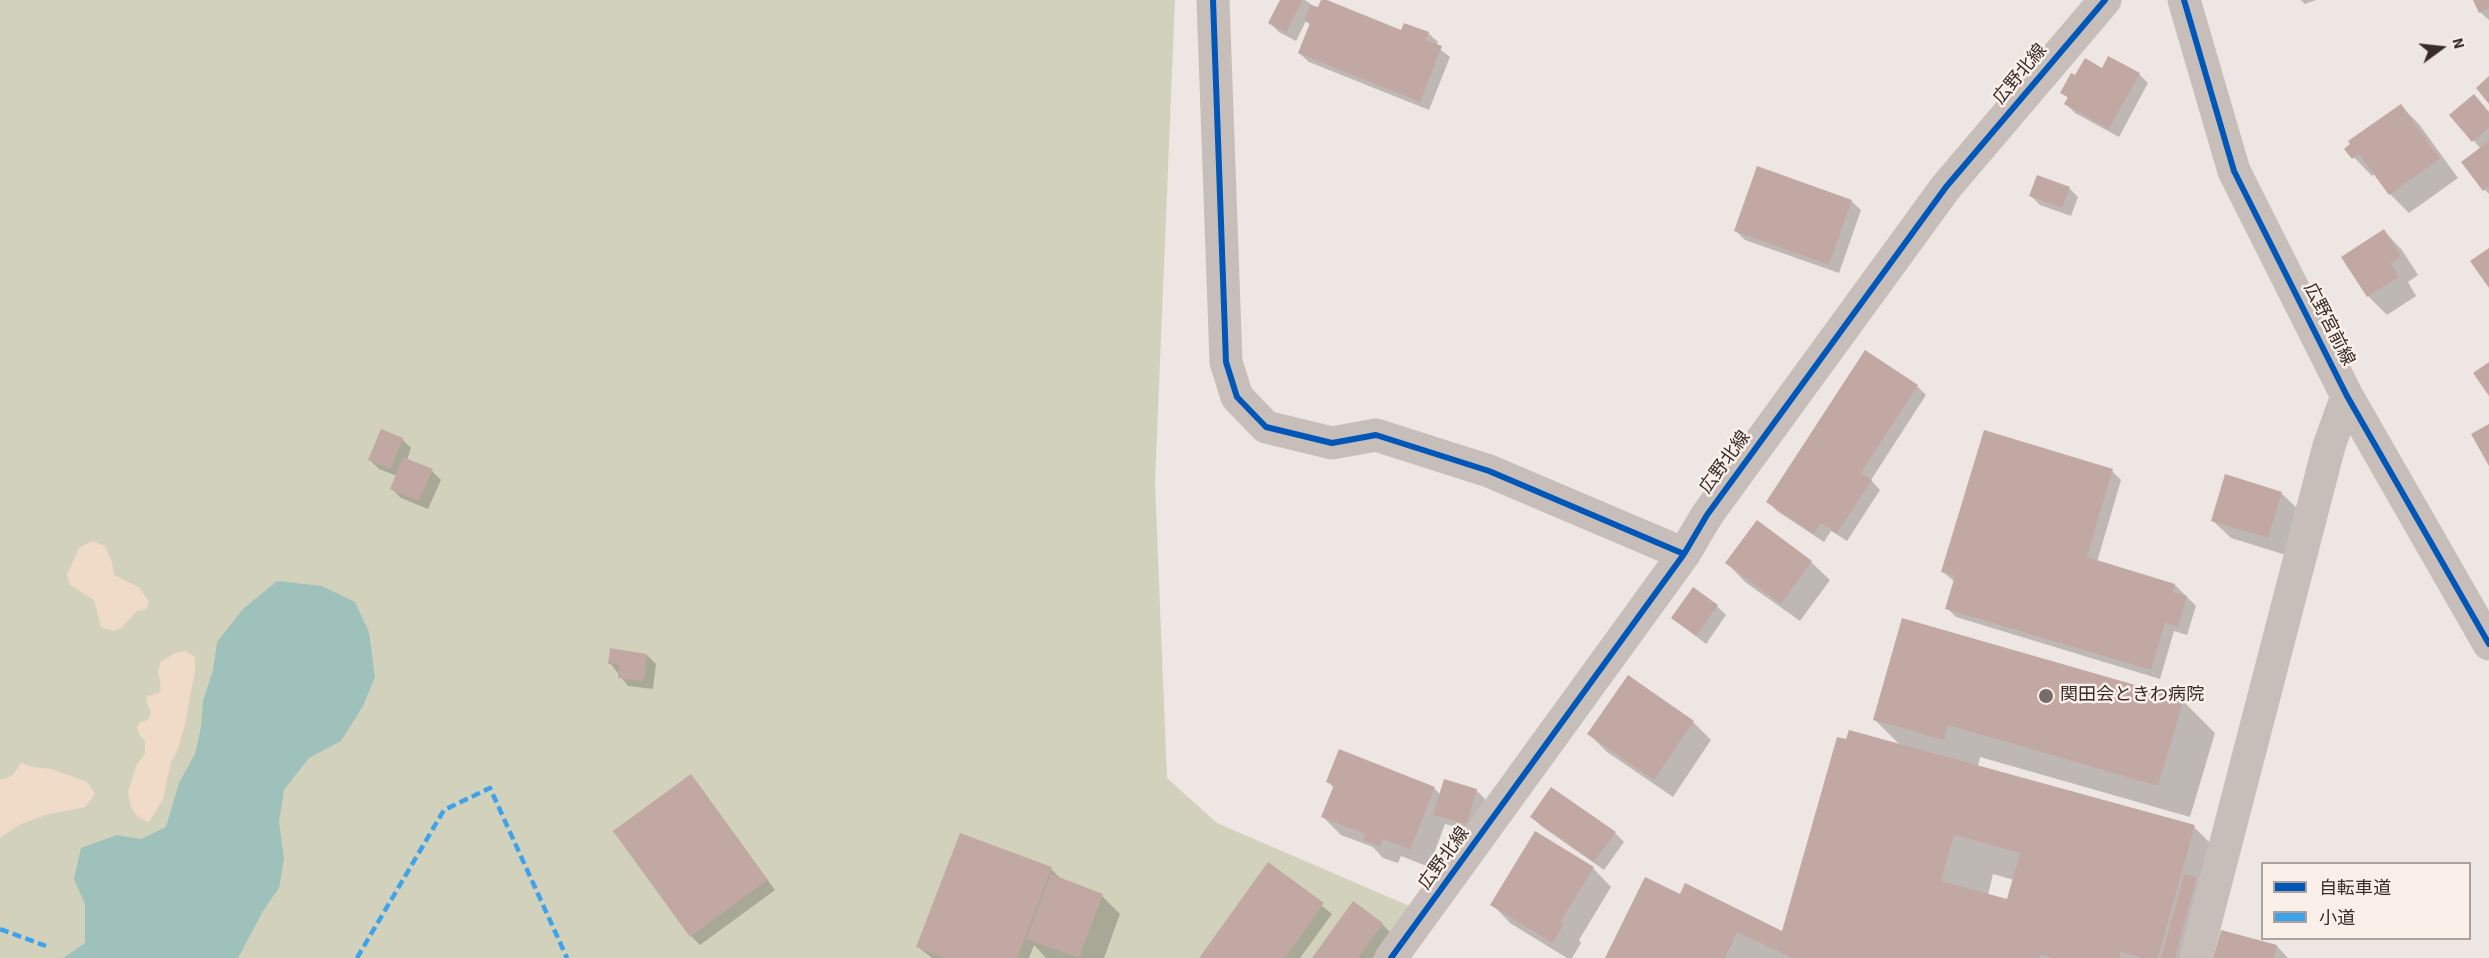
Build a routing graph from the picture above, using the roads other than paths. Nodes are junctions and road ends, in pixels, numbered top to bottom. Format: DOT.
graph roads {
  1 [pos="1213,0"];
  2 [pos="2105,0"];
  3 [pos="2184,0"];
  4 [pos="2347,396"];
  5 [pos="1684,554"];
  6 [pos="2489,644"];
  7 [pos="1391,958"];
  8 [pos="2196,958"];
  1 -- 5 [label="street"];
  2 -- 5 [label="street, 広野北線"];
  3 -- 4 [label="street, 広野宮前線"];
  4 -- 6 [label="street, 広野宮前線"];
  4 -- 8 [label="street"];
  5 -- 7 [label="street, 広野北線"];
}
